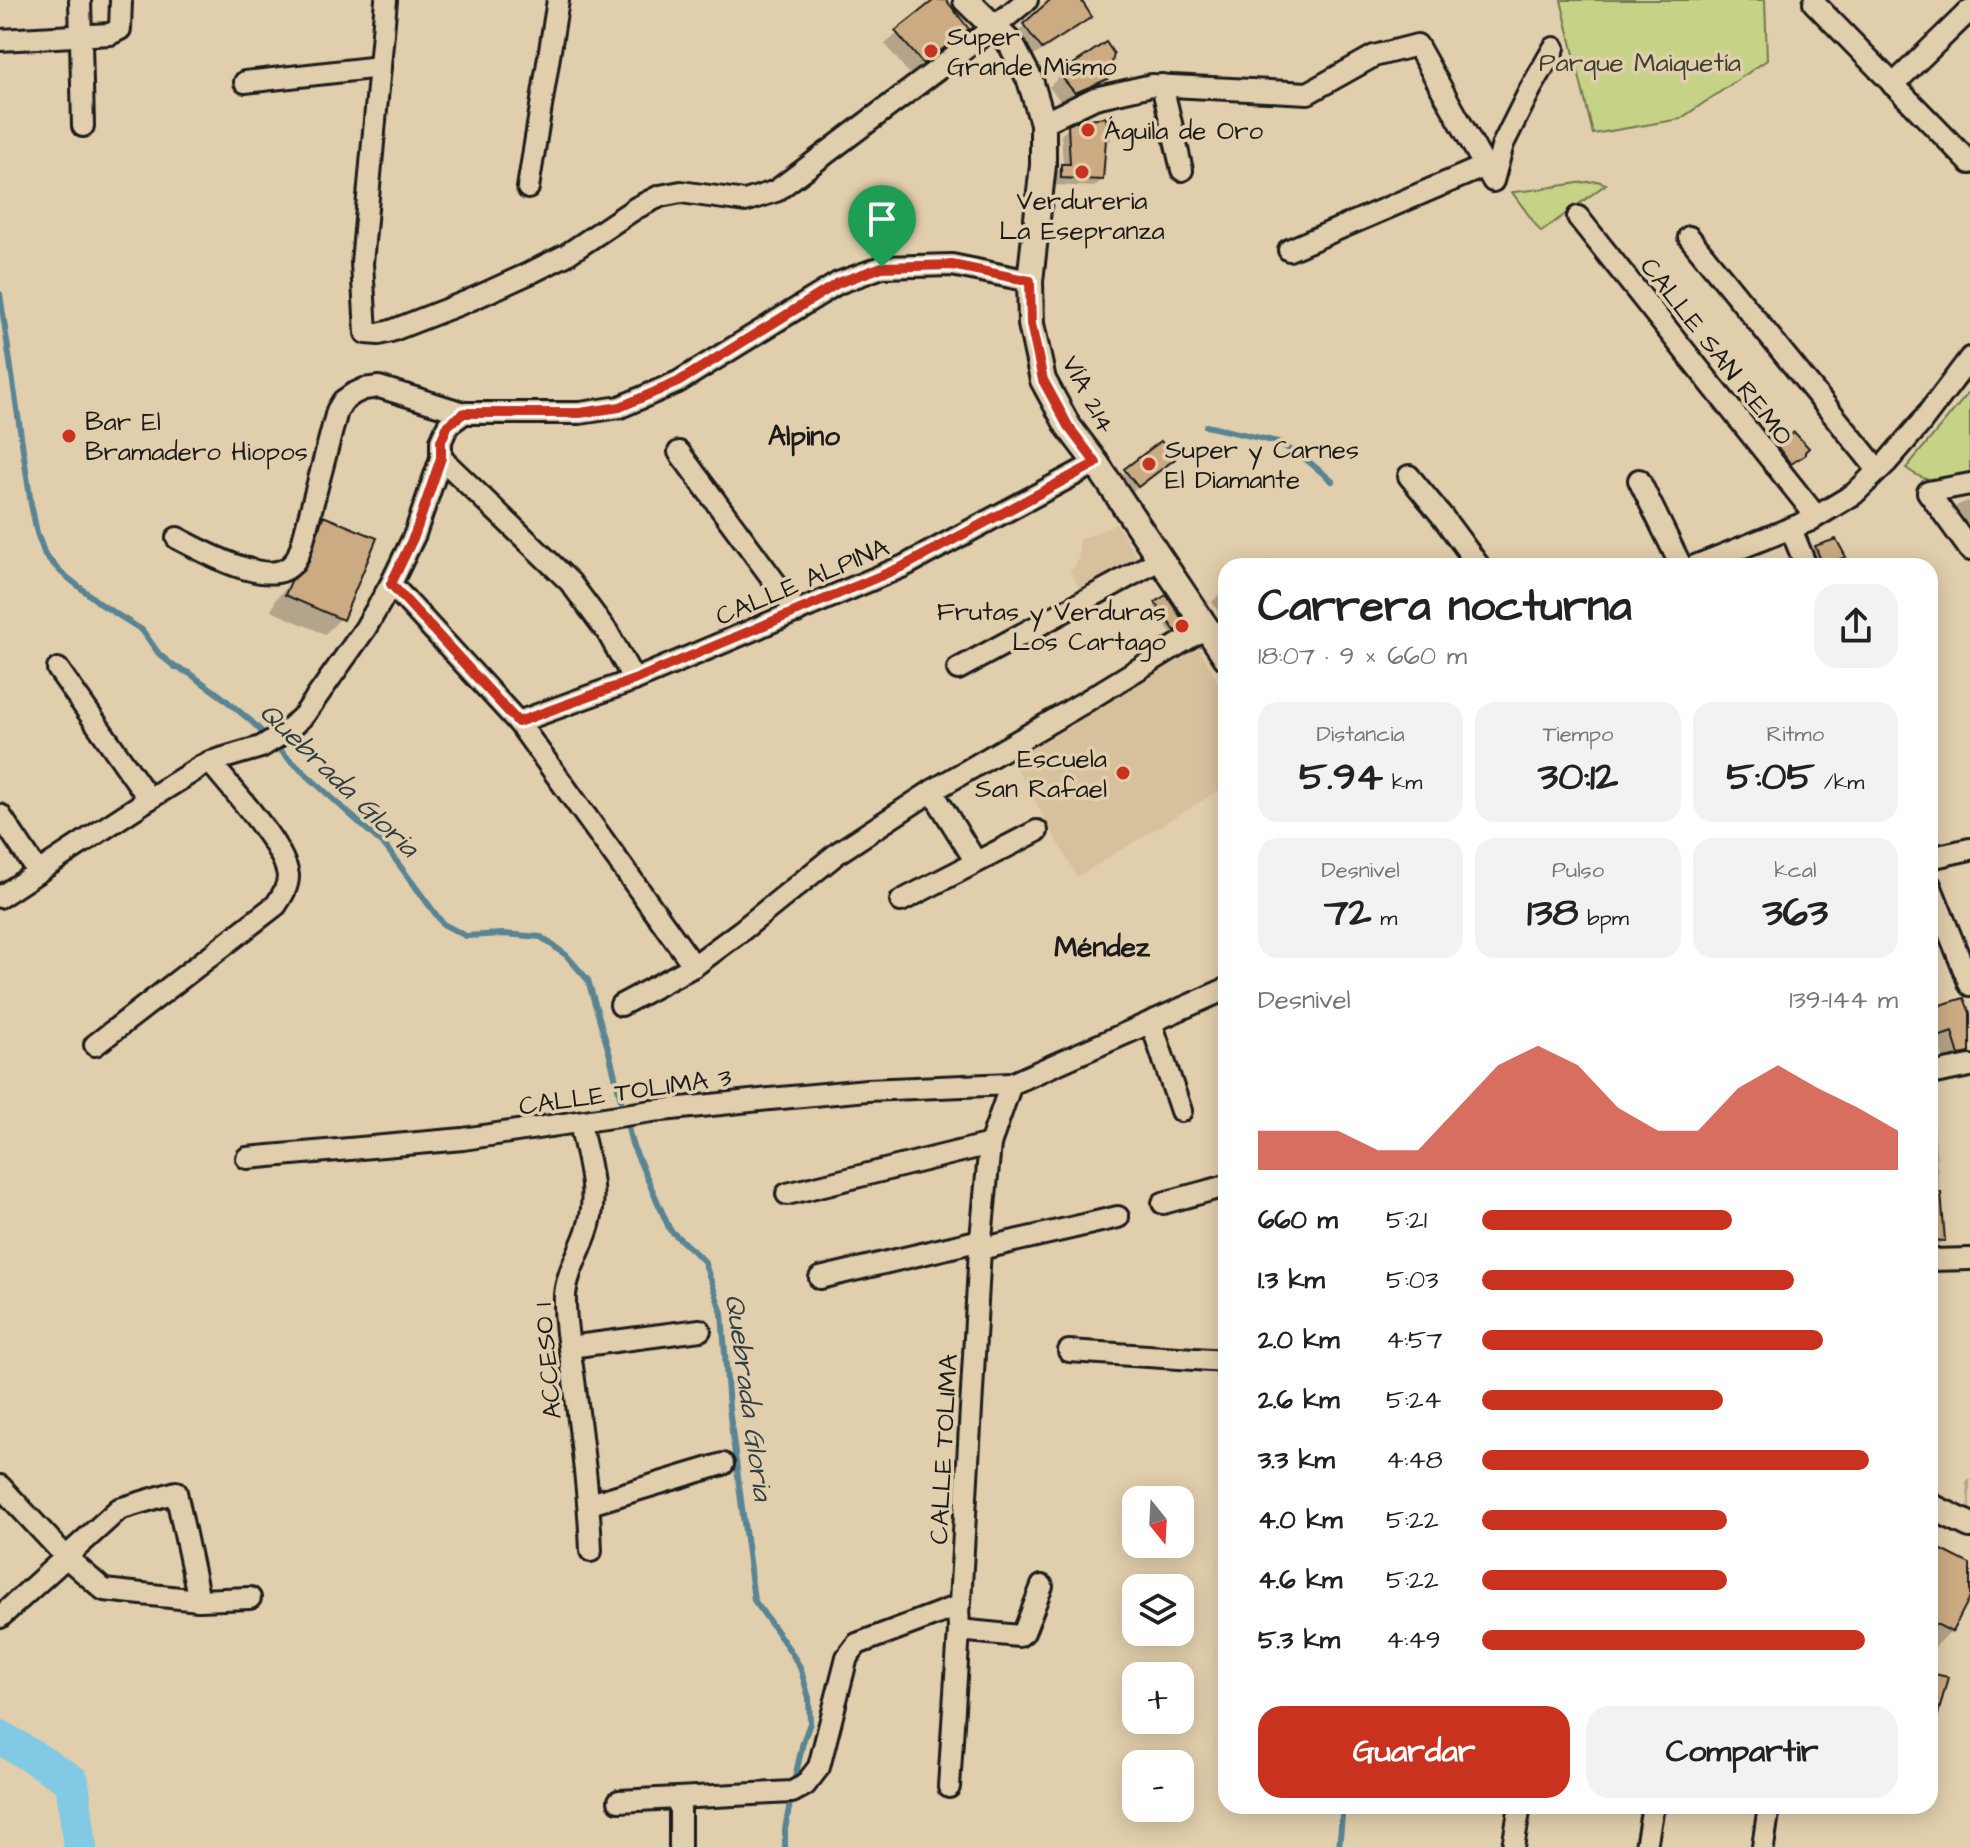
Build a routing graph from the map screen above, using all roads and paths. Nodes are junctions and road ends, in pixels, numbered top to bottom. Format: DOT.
graph roads {
  1 [pos="80,0"];
  2 [pos="121,0"];
  3 [pos="386,0"];
  4 [pos="558,0"];
  5 [pos="966,0"];
  6 [pos="1027,0"];
  7 [pos="1814,3"];
  8 [pos="1970,10"];
  9 [pos="994,27"];
  10 [pos="80,35"];
  11 [pos="0,40"];
  12 [pos="1554,48"];
  13 [pos="380,67"];
  14 [pos="245,82"];
  15 [pos="1162,85"];
  16 [pos="1893,85"];
  17 [pos="1043,123"];
  18 [pos="83,126"];
  19 [pos="1970,163"];
  20 [pos="1485,166"];
  21 [pos="1182,170"];
  22 [pos="528,188"];
  23 [pos="1578,217"];
  24 [pos="1689,237"];
  25 [pos="1289,250"];
  26 [pos="1030,281"];
  27 [pos="1970,358"];
  28 [pos="464,413"];
  29 [pos="679,452"];
  30 [pos="441,458"];
  31 [pos="1096,463"];
  32 [pos="1878,470"];
  33 [pos="1409,476"];
  34 [pos="1639,480"];
  35 [pos="1970,484"];
  36 [pos="1816,516"];
  37 [pos="1791,529"];
  38 [pos="177,538"];
  39 [pos="1970,550"];
  40 [pos="1473,558"];
  41 [pos="1677,558"];
  42 [pos="1716,558"];
  43 [pos="1803,558"];
  44 [pos="1161,559"];
  45 [pos="391,584"];
  46 [pos="797,612"];
  47 [pos="1207,627"];
  48 [pos="1218,644"];
  49 [pos="58,669"];
  50 [pos="958,669"];
  51 [pos="634,680"];
  52 [pos="518,722"];
  53 [pos="210,762"];
  54 [pos="932,791"];
  55 [pos="149,799"];
  56 [pos="0,815"];
  57 [pos="1037,831"];
  58 [pos="1970,849"];
  59 [pos="1938,856"];
  60 [pos="976,862"];
  61 [pos="38,872"];
  62 [pos="0,897"];
  63 [pos="901,901"];
  64 [pos="1938,905"];
  65 [pos="694,966"];
  66 [pos="1970,985"];
  67 [pos="1218,993"];
  68 [pos="621,1005"];
  69 [pos="1151,1022"];
  70 [pos="95,1045"];
  71 [pos="1970,1066"];
  72 [pos="1938,1072"];
  73 [pos="1011,1084"];
  74 [pos="1181,1111"];
  75 [pos="580,1123"];
  76 [pos="990,1144"];
  77 [pos="247,1158"];
  78 [pos="1218,1188"];
  79 [pos="787,1194"];
  80 [pos="1163,1203"];
  81 [pos="1118,1217"];
  82 [pos="981,1245"];
  83 [pos="1970,1259"];
  84 [pos="1938,1260"];
  85 [pos="820,1278"];
  86 [pos="700,1330"];
  87 [pos="569,1347"];
  88 [pos="1069,1351"];
  89 [pos="1218,1360"];
  90 [pos="723,1464"];
  91 [pos="0,1486"];
  92 [pos="590,1504"];
  93 [pos="1938,1510"];
  94 [pos="1970,1525"];
  95 [pos="591,1551"];
  96 [pos="67,1558"];
  97 [pos="1042,1586"];
  98 [pos="250,1598"];
  99 [pos="199,1600"];
  100 [pos="958,1606"];
  101 [pos="0,1617"];
  102 [pos="959,1630"];
  103 [pos="949,1787"];
  104 [pos="680,1798"];
  105 [pos="619,1801"];
  106 [pos="1519,1814"];
  107 [pos="1652,1814"];
  108 [pos="1768,1814"];
  109 [pos="680,1847"];
  110 [pos="1513,1847"];
  111 [pos="1646,1847"];
  112 [pos="1763,1847"];
  1 -- 10 [label="street"];
  2 -- 10 [label="street"];
  3 -- 13 [label="street"];
  4 -- 22 [label="street"];
  5 -- 9 [label="main road, VÍA 214"];
  6 -- 9 [label="street"];
  7 -- 16 [label="street"];
  8 -- 16 [label="street"];
  9 -- 13 [label="street"];
  9 -- 17 [label="main road, VÍA 214"];
  10 -- 11 [label="street"];
  10 -- 18 [label="street"];
  12 -- 20 [label="street"];
  13 -- 14 [label="street"];
  15 -- 17 [label="street"];
  15 -- 20 [label="street"];
  15 -- 21 [label="street"];
  16 -- 19 [label="street"];
  17 -- 26 [label="main road, VÍA 214"];
  20 -- 25 [label="street"];
  23 -- 36 [label="street, CALLE SAN REMO"];
  24 -- 32 [label="street"];
  26 -- 28 [label="street"];
  26 -- 31 [label="main road, VÍA 214"];
  27 -- 32 [label="street"];
  28 -- 30 [label="street"];
  28 -- 38 [label="street"];
  29 -- 46 [label="street"];
  30 -- 45 [label="street"];
  30 -- 51 [label="street"];
  31 -- 44 [label="main road, VÍA 214"];
  31 -- 46 [label="street, CALLE ALPINA"];
  32 -- 36 [label="street"];
  33 -- 40 [label="street"];
  34 -- 41 [label="street"];
  35 -- 39 [label="street"];
  36 -- 37 [label="street"];
  37 -- 42 [label="street"];
  37 -- 43 [label="street"];
  44 -- 47 [label="main road, VÍA 214"];
  44 -- 50 [label="street"];
  45 -- 52 [label="street"];
  45 -- 53 [label="street"];
  46 -- 51 [label="street, CALLE ALPINA"];
  47 -- 48 [label="main road, VÍA 214"];
  47 -- 54 [label="street"];
  49 -- 55 [label="street"];
  51 -- 52 [label="street, CALLE ALPINA"];
  52 -- 65 [label="street"];
  53 -- 55 [label="street"];
  53 -- 70 [label="street"];
  54 -- 60 [label="street"];
  54 -- 65 [label="street"];
  55 -- 61 [label="street"];
  56 -- 61 [label="street"];
  57 -- 60 [label="street"];
  58 -- 59 [label="street"];
  60 -- 63 [label="street"];
  61 -- 62 [label="street"];
  64 -- 66 [label="street"];
  65 -- 68 [label="street"];
  67 -- 69 [label="street"];
  69 -- 73 [label="street"];
  69 -- 74 [label="street"];
  71 -- 72 [label="street"];
  73 -- 75 [label="street, CALLE TOLIMA 3"];
  73 -- 76 [label="street, CALLE TOLIMA"];
  75 -- 77 [label="street, CALLE TOLIMA 3"];
  75 -- 87 [label="street, ACCESO 1"];
  76 -- 79 [label="street"];
  76 -- 82 [label="street, CALLE TOLIMA"];
  78 -- 80 [label="street"];
  81 -- 82 [label="street"];
  82 -- 85 [label="street"];
  82 -- 100 [label="street, CALLE TOLIMA"];
  83 -- 84 [label="street"];
  86 -- 87 [label="street"];
  87 -- 92 [label="street, ACCESO 1"];
  88 -- 89 [label="street"];
  90 -- 92 [label="street"];
  91 -- 96 [label="street"];
  92 -- 95 [label="street, ACCESO 1"];
  93 -- 94 [label="main road"];
  96 -- 99 [label="street"];
  96 -- 99 [label="street"];
  96 -- 101 [label="street"];
  97 -- 102 [label="street"];
  98 -- 99 [label="street"];
  100 -- 102 [label="street, CALLE TOLIMA"];
  100 -- 104 [label="street"];
  102 -- 103 [label="street, CALLE TOLIMA"];
  104 -- 105 [label="street"];
  104 -- 109 [label="street"];
  106 -- 110 [label="street"];
  107 -- 111 [label="street"];
  108 -- 112 [label="street"];
}
